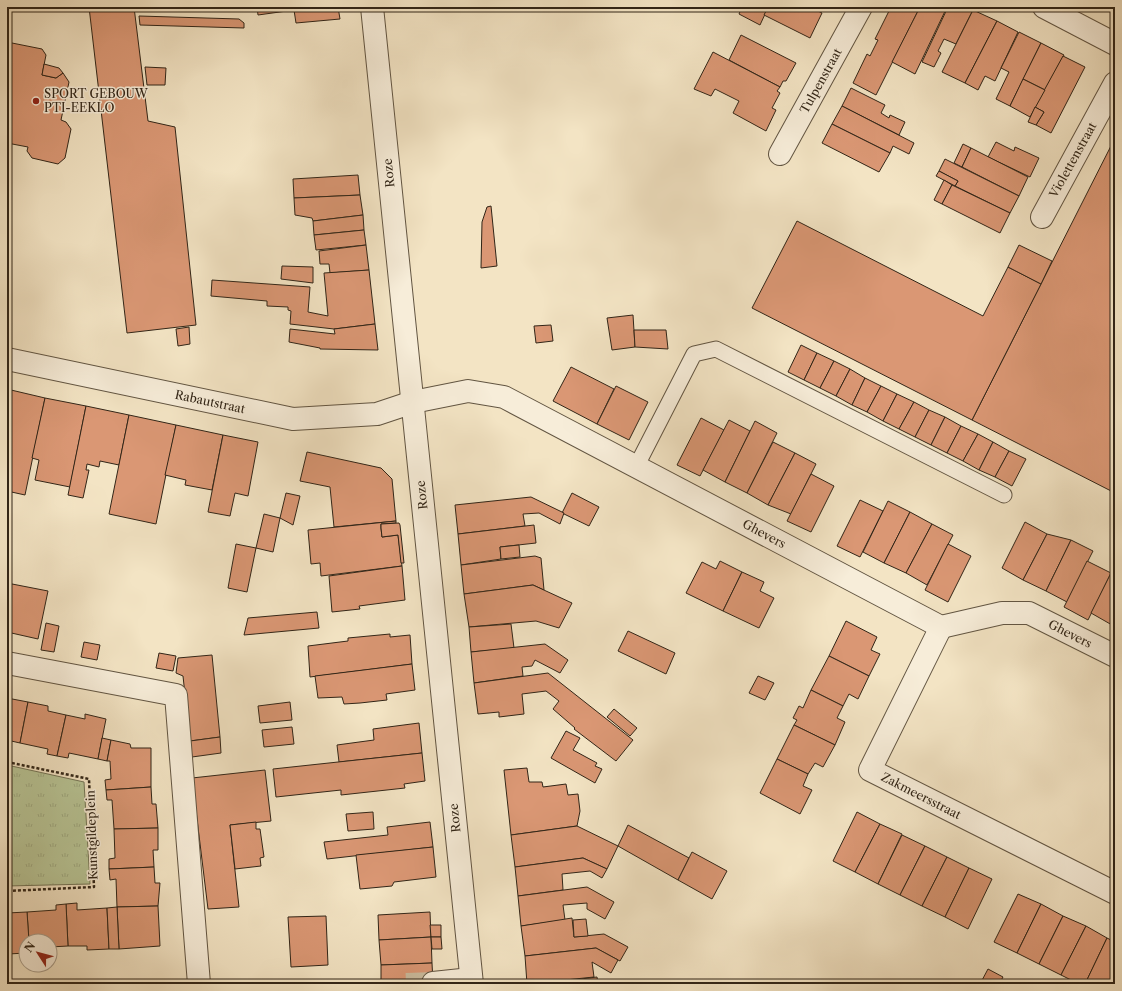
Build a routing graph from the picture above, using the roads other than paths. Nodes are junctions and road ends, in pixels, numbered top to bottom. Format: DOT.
graph roads {
  1 [pos="372,7"];
  2 [pos="861,7"];
  3 [pos="1044,7"];
  4 [pos="1115,44"];
  5 [pos="1115,83"];
  6 [pos="780,154"];
  7 [pos="1042,217"];
  8 [pos="7,359"];
  9 [pos="413,402"];
  10 [pos="636,467"];
  11 [pos="1004,495"];
  12 [pos="940,627"];
  13 [pos="1115,656"];
  14 [pos="7,663"];
  15 [pos="1115,893"];
  16 [pos="472,981"];
  17 [pos="433,983"];
  18 [pos="200,984"];
  1 -- 9 [label="street, Roze"];
  2 -- 6 [label="street, Tulpenstraat"];
  3 -- 4 [label="street"];
  5 -- 7 [label="street, Violettenstraat"];
  8 -- 9 [label="street, Rabautstraat"];
  9 -- 10 [label="street, Ghevers"];
  9 -- 16 [label="street, Roze"];
  10 -- 11 [label="lane"];
  10 -- 12 [label="street, Ghevers"];
  12 -- 13 [label="street, Ghevers"];
  12 -- 15 [label="street, Zakmeersstraat"];
  14 -- 18 [label="street"];
  16 -- 17 [label="street"];
}
